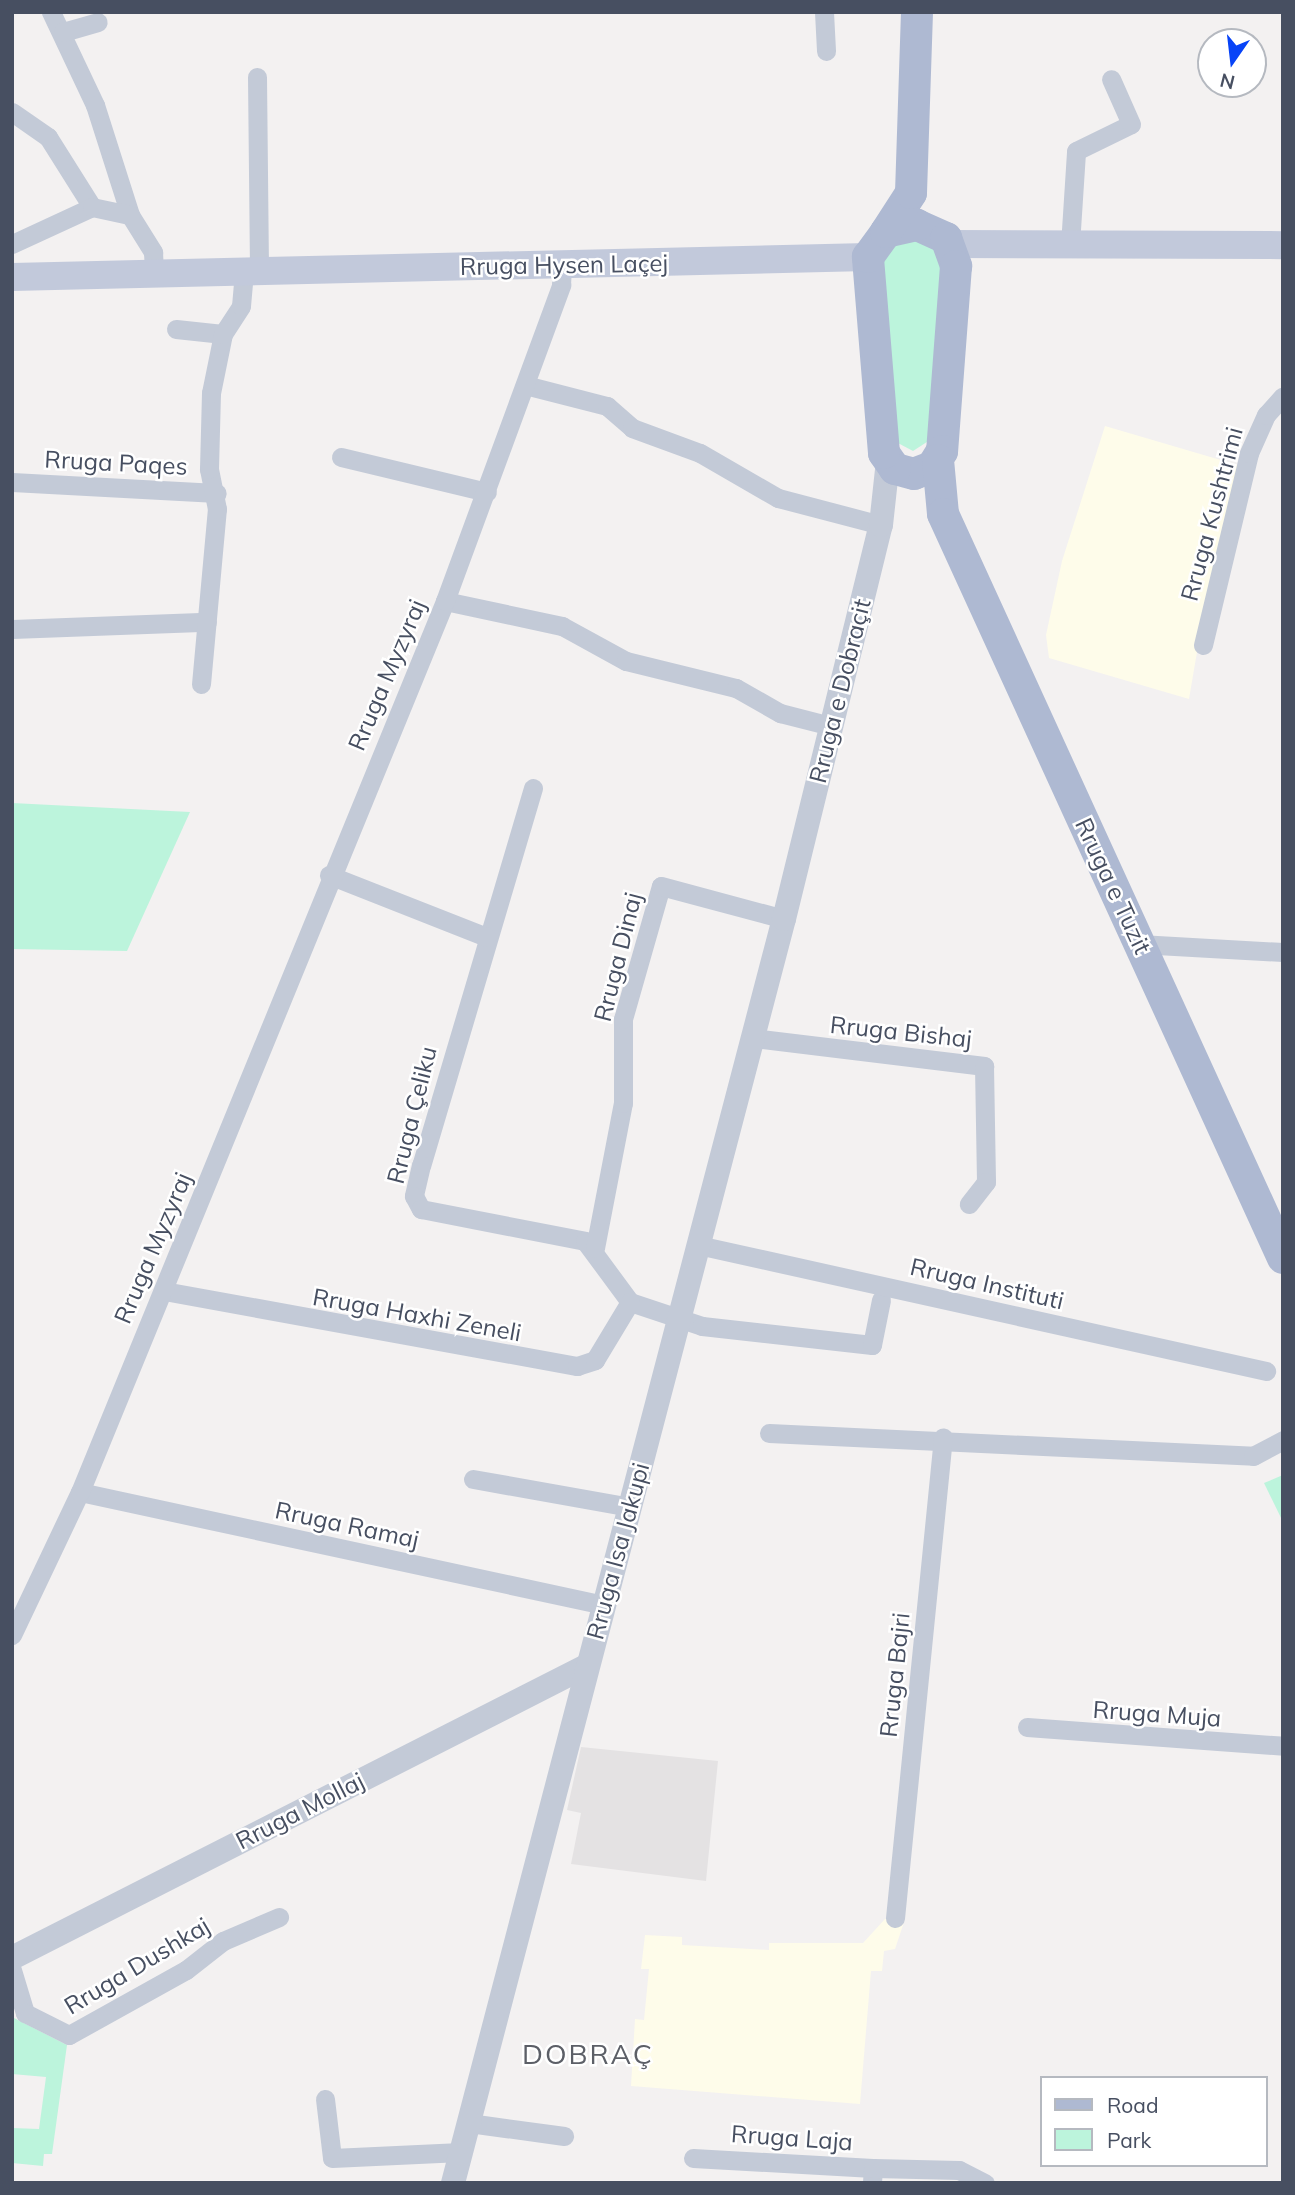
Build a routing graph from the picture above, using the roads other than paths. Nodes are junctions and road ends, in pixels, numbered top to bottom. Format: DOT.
graph roads {
  1 [pos="51,12"];
  2 [pos="824,12"];
  3 [pos="917,12"];
  4 [pos="98,22"];
  5 [pos="63,32"];
  6 [pos="826,51"];
  7 [pos="257,78"];
  8 [pos="1111,79"];
  9 [pos="12,112"];
  10 [pos="911,193"];
  11 [pos="92,207"];
  12 [pos="130,215"];
  13 [pos="886,232"];
  14 [pos="948,241"];
  15 [pos="12,244"];
  16 [pos="1070,245"];
  17 [pos="1283,245"];
  18 [pos="868,257"];
  19 [pos="562,265"];
  20 [pos="154,271"];
  21 [pos="252,272"];
  22 [pos="12,277"];
  23 [pos="176,329"];
  24 [pos="223,334"];
  25 [pos="525,385"];
  26 [pos="1282,402"];
  27 [pos="341,457"];
  28 [pos="938,460"];
  29 [pos="892,465"];
  30 [pos="12,482"];
  31 [pos="487,492"];
  32 [pos="216,493"];
  33 [pos="943,514"];
  34 [pos="881,525"];
  35 [pos="445,601"];
  36 [pos="207,622"];
  37 [pos="12,629"];
  38 [pos="1203,645"];
  39 [pos="201,684"];
  40 [pos="831,726"];
  41 [pos="533,788"];
  42 [pos="329,874"];
  43 [pos="784,919"];
  44 [pos="485,937"];
  45 [pos="1139,944"];
  46 [pos="1283,952"];
  47 [pos="753,1038"];
  48 [pos="969,1204"];
  49 [pos="698,1245"];
  50 [pos="595,1248"];
  51 [pos="1283,1258"];
  52 [pos="164,1291"];
  53 [pos="881,1300"];
  54 [pos="629,1303"];
  55 [pos="680,1316"];
  56 [pos="1266,1371"];
  57 [pos="769,1433"];
  58 [pos="943,1437"];
  59 [pos="1283,1440"];
  60 [pos="473,1479"];
  61 [pos="80,1492"];
  62 [pos="630,1507"];
  63 [pos="21,1600"];
  64 [pos="604,1605"];
  65 [pos="12,1635"];
  66 [pos="588,1665"];
  67 [pos="1027,1727"];
  68 [pos="1283,1746"];
  69 [pos="279,1917"];
  70 [pos="895,1918"];
  71 [pos="12,1958"];
  72 [pos="12,1970"];
  73 [pos="325,2099"];
  74 [pos="468,2123"];
  75 [pos="565,2136"];
  76 [pos="461,2152"];
  77 [pos="693,2158"];
  78 [pos="872,2175"];
  79 [pos="453,2183"];
  80 [pos="985,2183"];
  1 -- 5 [label="street"];
  2 -- 6 [label="street"];
  3 -- 10 [label="main road"];
  4 -- 5 [label="street"];
  5 -- 12 [label="street"];
  7 -- 21 [label="street"];
  8 -- 16 [label="street"];
  9 -- 11 [label="street"];
  10 -- 13 [label="main road"];
  10 -- 14 [label="main road"];
  11 -- 12 [label="street"];
  11 -- 15 [label="street"];
  12 -- 20 [label="street"];
  13 -- 14 [label="main road"];
  13 -- 18 [label="main road"];
  14 -- 16 [label="main road"];
  14 -- 28 [label="main road"];
  16 -- 17 [label="main road"];
  18 -- 19 [label="main road, Rruga Hysen Laçej"];
  18 -- 29 [label="main road"];
  19 -- 21 [label="main road, Rruga Hysen Laçej"];
  19 -- 25 [label="street, Rruga Myzyraj"];
  20 -- 21 [label="main road, Rruga Hysen Laçej"];
  20 -- 22 [label="main road, Rruga Hysen Laçej"];
  21 -- 24 [label="street"];
  23 -- 24 [label="street"];
  24 -- 32 [label="street, Rruga Paqes"];
  25 -- 31 [label="street, Rruga Myzyraj"];
  25 -- 34 [label="street"];
  26 -- 38 [label="street, Rruga Kushtrimi"];
  27 -- 31 [label="street"];
  28 -- 29 [label="main road"];
  28 -- 33 [label="main road"];
  29 -- 33 [label="main road"];
  29 -- 34 [label="street, Rruga e Dobraçit"];
  30 -- 32 [label="street, Rruga Paqes"];
  31 -- 35 [label="street, Rruga Myzyraj"];
  32 -- 36 [label="street, Rruga Paqes"];
  33 -- 45 [label="main road, Rruga e Tuzit"];
  34 -- 40 [label="street, Rruga e Dobraçit"];
  35 -- 40 [label="street"];
  35 -- 42 [label="street, Rruga Myzyraj"];
  36 -- 37 [label="street"];
  36 -- 39 [label="street, Rruga Paqes"];
  40 -- 43 [label="street, Rruga e Dobraçit"];
  41 -- 44 [label="street, Rruga Çeliku"];
  42 -- 44 [label="street"];
  42 -- 52 [label="street, Rruga Myzyraj"];
  43 -- 47 [label="street, Rruga Isa Jakupi"];
  43 -- 50 [label="street, Rruga Dinaj"];
  44 -- 50 [label="street, Rruga Çeliku"];
  45 -- 46 [label="street"];
  45 -- 51 [label="main road, Rruga e Tuzit"];
  47 -- 48 [label="street, Rruga Bishaj"];
  47 -- 49 [label="street, Rruga Isa Jakupi"];
  49 -- 55 [label="street, Rruga Isa Jakupi"];
  49 -- 56 [label="street, Rruga Instituti"];
  50 -- 54 [label="street"];
  52 -- 54 [label="street, Rruga Haxhi Zeneli"];
  52 -- 61 [label="street, Rruga Myzyraj"];
  53 -- 55 [label="street"];
  54 -- 55 [label="street"];
  55 -- 62 [label="street, Rruga Isa Jakupi"];
  57 -- 58 [label="street"];
  58 -- 59 [label="street"];
  58 -- 70 [label="street, Rruga Bajri"];
  60 -- 62 [label="street"];
  61 -- 63 [label="street, Rruga Myzyraj"];
  61 -- 64 [label="street, Rruga Ramaj"];
  62 -- 64 [label="street, Rruga Isa Jakupi"];
  63 -- 65 [label="street, Rruga Myzyraj"];
  64 -- 66 [label="street, Rruga Isa Jakupi"];
  66 -- 71 [label="street, Rruga Mollaj"];
  66 -- 74 [label="street, Rruga Isa Jakupi"];
  67 -- 68 [label="street, Rruga Muja"];
  69 -- 72 [label="street, Rruga Dushkaj"];
  73 -- 76 [label="street"];
  74 -- 75 [label="street"];
  74 -- 76 [label="street, Rruga Isa Jakupi"];
  76 -- 79 [label="street, Rruga Isa Jakupi"];
  77 -- 78 [label="street, Rruga Laja"];
  78 -- 80 [label="street, Rruga Laja"];
}
